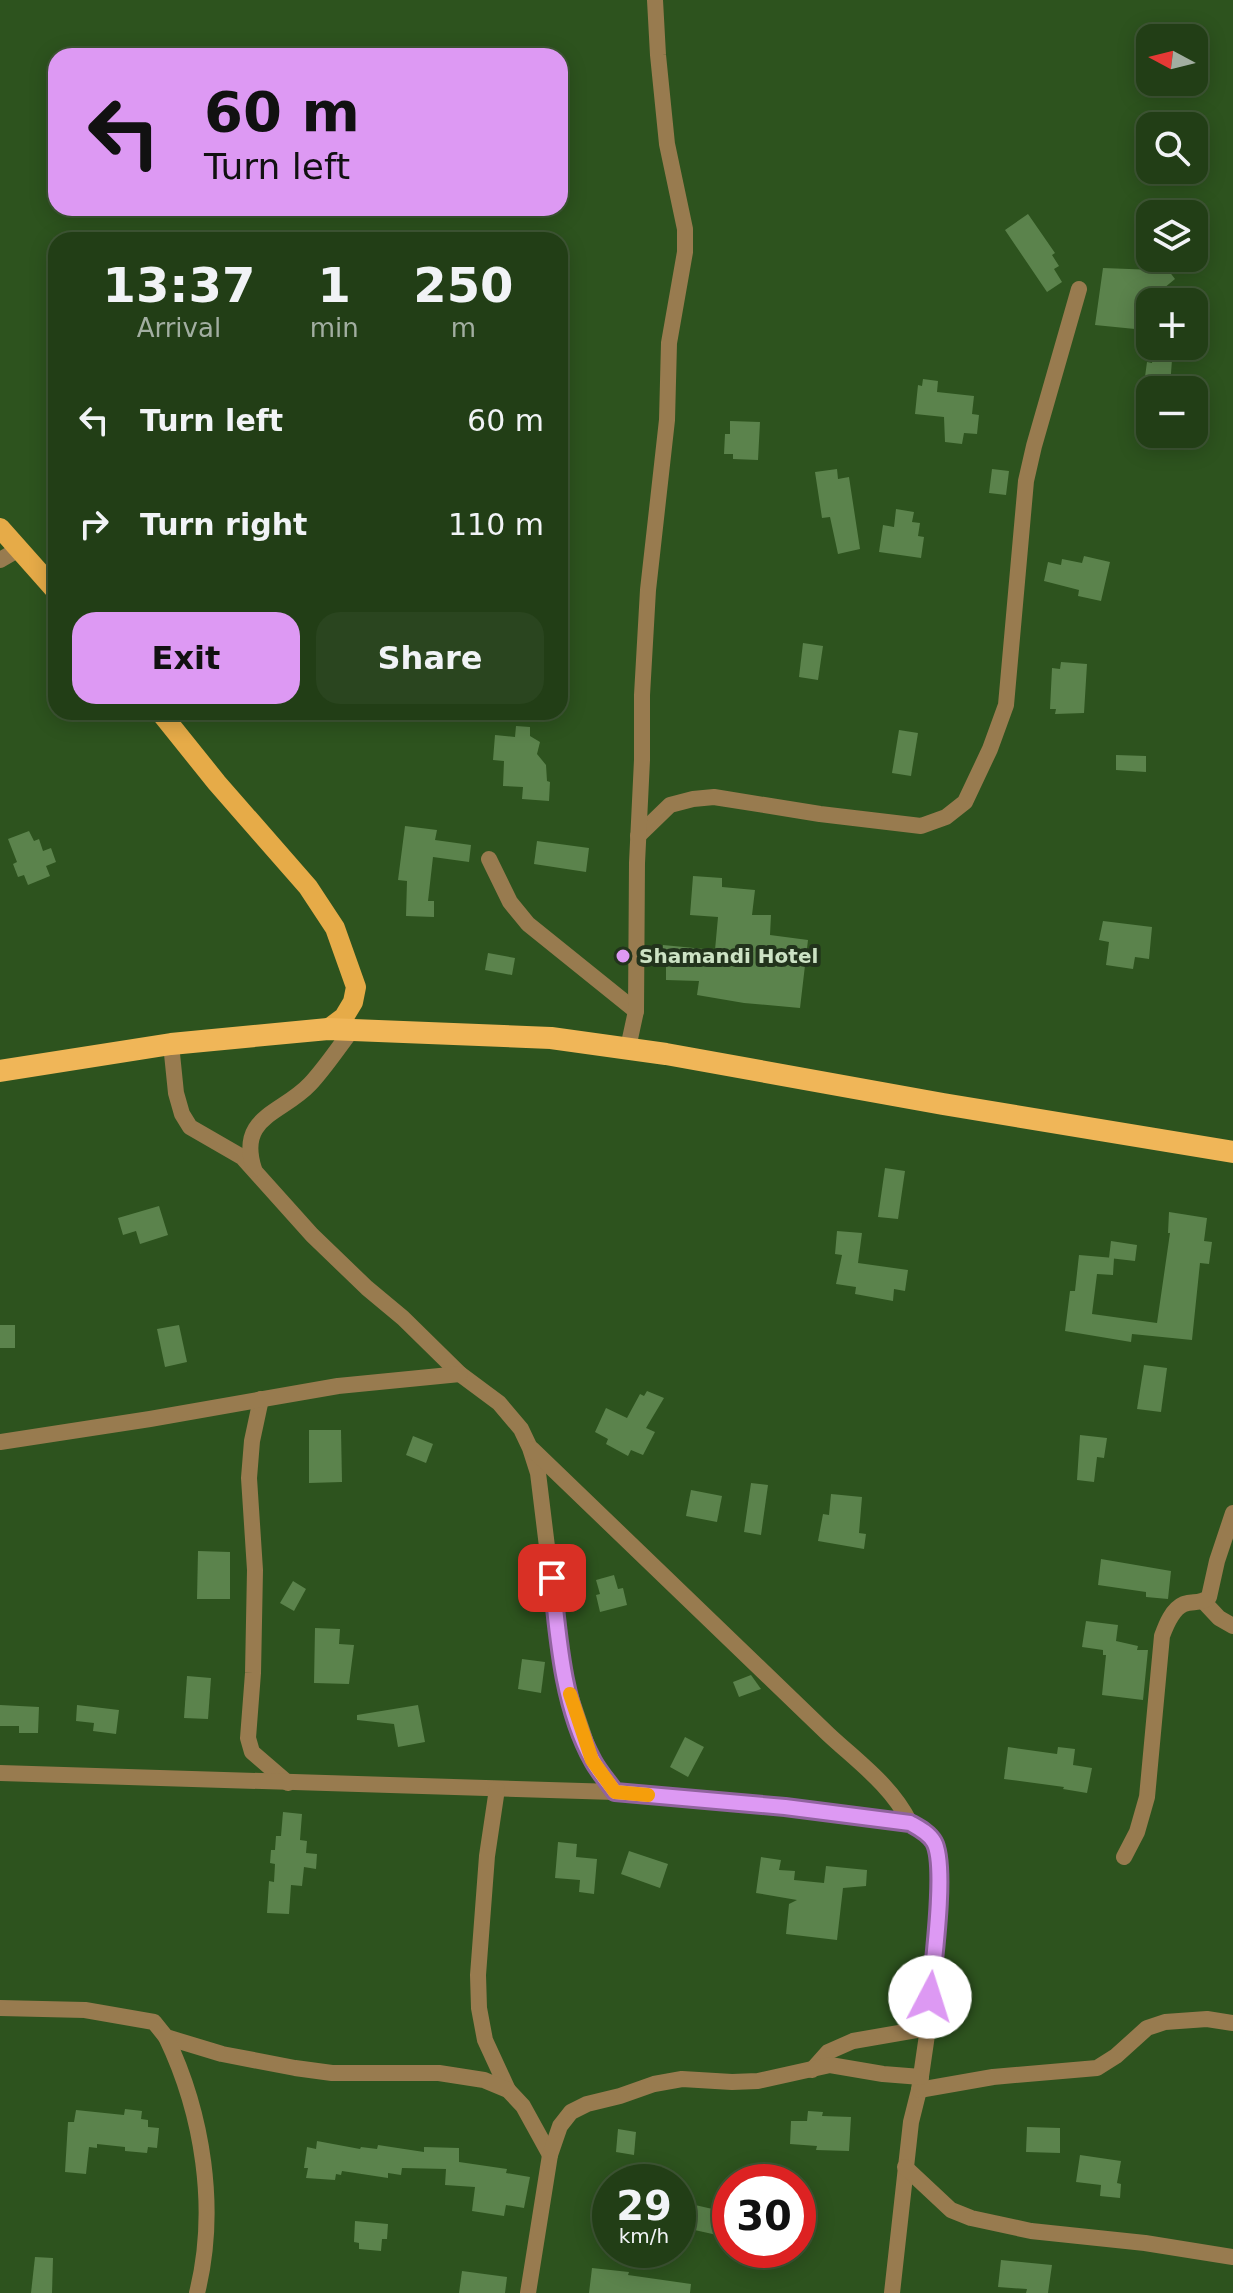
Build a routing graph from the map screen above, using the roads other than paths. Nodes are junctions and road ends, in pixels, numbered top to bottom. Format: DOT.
graph roads {
  1 [pos="655,0"];
  2 [pos="1079,289"];
  3 [pos="0,528"];
  4 [pos="19,549"];
  5 [pos="0,560"];
  6 [pos="48,582"];
  7 [pos="166,720"];
  8 [pos="638,836"];
  9 [pos="489,859"];
  10 [pos="636,1011"];
  11 [pos="328,1029"];
  12 [pos="352,1030"];
  13 [pos="171,1044"];
  14 [pos="628,1048"];
  15 [pos="0,1071"];
  16 [pos="1233,1152"];
  17 [pos="254,1169"];
  18 [pos="460,1374"];
  19 [pos="261,1399"];
  20 [pos="0,1442"];
  21 [pos="530,1448"];
  22 [pos="1233,1513"];
  23 [pos="1204,1602"];
  24 [pos="1233,1626"];
  25 [pos="0,1773"];
  26 [pos="288,1783"];
  27 [pos="497,1789"];
  28 [pos="615,1792"];
  29 [pos="910,1823"];
  30 [pos="1124,1857"];
  31 [pos="0,2008"];
  32 [pos="1233,2023"];
  33 [pos="928,2028"];
  34 [pos="166,2037"];
  35 [pos="812,2070"];
  36 [pos="920,2083"];
  37 [pos="508,2090"];
  38 [pos="550,2155"];
  39 [pos="905,2167"];
  40 [pos="1233,2257"];
  41 [pos="197,2293"];
  42 [pos="528,2293"];
  43 [pos="892,2293"];
  1 -- 8 [label="street"];
  2 -- 8 [label="street"];
  3 -- 4 [label="main road"];
  4 -- 5 [label="street"];
  4 -- 6 [label="main road"];
  7 -- 11 [label="main road"];
  8 -- 10 [label="street"];
  9 -- 10 [label="street"];
  10 -- 14 [label="street"];
  11 -- 12 [label="highway"];
  11 -- 13 [label="highway"];
  12 -- 14 [label="highway"];
  12 -- 17 [label="street"];
  13 -- 15 [label="highway"];
  13 -- 17 [label="street"];
  14 -- 16 [label="highway"];
  17 -- 18 [label="street"];
  18 -- 19 [label="street"];
  18 -- 21 [label="street"];
  19 -- 20 [label="street"];
  19 -- 26 [label="street"];
  21 -- 28 [label="street"];
  21 -- 29 [label="street"];
  22 -- 23 [label="street"];
  23 -- 24 [label="street"];
  23 -- 30 [label="street"];
  25 -- 26 [label="street"];
  26 -- 27 [label="street"];
  27 -- 28 [label="street"];
  27 -- 37 [label="street"];
  28 -- 29 [label="street"];
  29 -- 33 [label="street"];
  31 -- 34 [label="street"];
  32 -- 36 [label="street"];
  33 -- 35 [label="street"];
  33 -- 36 [label="street"];
  34 -- 37 [label="street"];
  34 -- 41 [label="street"];
  35 -- 36 [label="street"];
  35 -- 38 [label="street"];
  36 -- 39 [label="street"];
  37 -- 38 [label="street"];
  38 -- 42 [label="street"];
  39 -- 40 [label="street"];
  39 -- 43 [label="street"];
}
